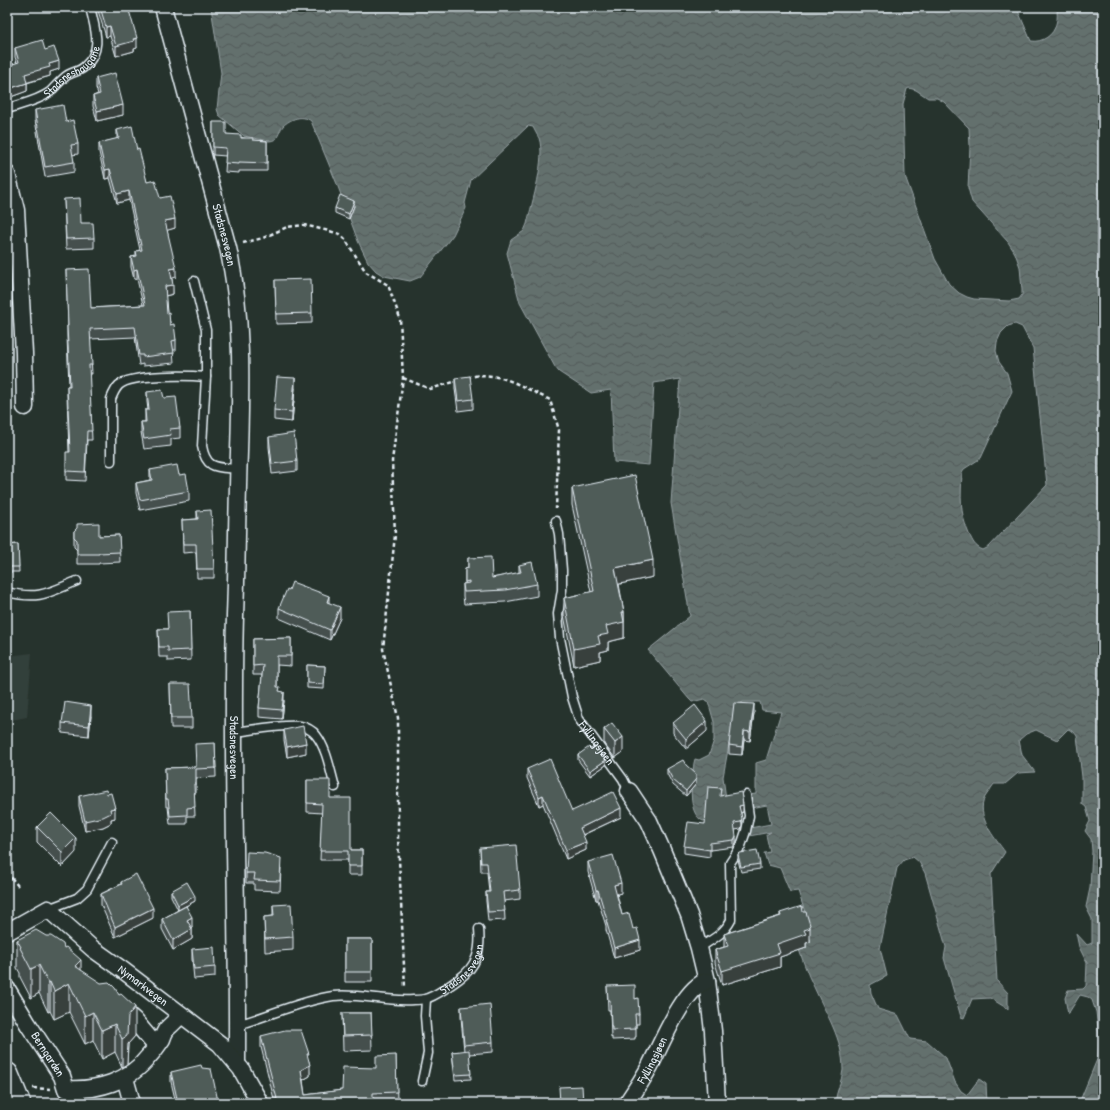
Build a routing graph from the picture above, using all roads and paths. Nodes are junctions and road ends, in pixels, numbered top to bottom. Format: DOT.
graph roads {
  1 [pos="90,7"];
  2 [pos="163,7"];
  3 [pos="7,109"];
  4 [pos="7,174"];
  5 [pos="228,248"];
  6 [pos="194,281"];
  7 [pos="206,377"];
  8 [pos="403,378"];
  9 [pos="25,407"];
  10 [pos="111,460"];
  11 [pos="238,469"];
  12 [pos="556,521"];
  13 [pos="77,581"];
  14 [pos="7,592"];
  15 [pos="235,732"];
  16 [pos="335,787"];
  17 [pos="629,791"];
  18 [pos="746,795"];
  19 [pos="112,842"];
  20 [pos="7,872"];
  21 [pos="18,886"];
  22 [pos="48,909"];
  23 [pos="478,929"];
  24 [pos="7,932"];
  25 [pos="699,948"];
  26 [pos="706,981"];
  27 [pos="7,989"];
  28 [pos="107,996"];
  29 [pos="426,999"];
  30 [pos="406,1001"];
  31 [pos="181,1015"];
  32 [pos="237,1025"];
  33 [pos="156,1046"];
  34 [pos="237,1064"];
  35 [pos="125,1078"];
  36 [pos="422,1081"];
  37 [pos="11,1084"];
  38 [pos="66,1090"];
  39 [pos="132,1103"];
  40 [pos="260,1103"];
  41 [pos="627,1103"];
  42 [pos="717,1103"];
  1 -- 3 [label="lane, Stadsneshaugane"];
  2 -- 5 [label="street, Stadsnesvegen"];
  4 -- 9 [label="street"];
  5 -- 8 [label="path"];
  5 -- 11 [label="street, Stadsnesvegen"];
  6 -- 7 [label="lane"];
  7 -- 10 [label="lane"];
  7 -- 11 [label="lane"];
  8 -- 12 [label="path"];
  8 -- 30 [label="path"];
  11 -- 15 [label="street, Stadsnesvegen"];
  12 -- 17 [label="lane, Fyllingsjøen"];
  13 -- 14 [label="lane"];
  15 -- 16 [label="lane"];
  15 -- 32 [label="street, Stadsnesvegen"];
  17 -- 25 [label="street, Fyllingsjøen"];
  18 -- 25 [label="lane"];
  19 -- 22 [label="lane"];
  20 -- 21 [label="path"];
  22 -- 24 [label="street"];
  22 -- 31 [label="street, Nymarkvegen"];
  23 -- 29 [label="lane, Stadsnesvegen"];
  25 -- 26 [label="street, Fyllingsjøen"];
  26 -- 41 [label="street, Fyllingsjøen"];
  26 -- 42 [label="street, Fyllingsjøen"];
  27 -- 38 [label="street, Berngarden"];
  28 -- 33 [label="street"];
  29 -- 30 [label="lane, Stadsnesvegen"];
  29 -- 36 [label="lane, Stadsnesvegen"];
  30 -- 32 [label="lane, Stadsnesvegen"];
  31 -- 33 [label="street, Berngarden"];
  31 -- 34 [label="street, Nymarkvegen"];
  32 -- 34 [label="street, Stadsnesvegen"];
  33 -- 35 [label="street, Berngarden"];
  34 -- 40 [label="street, Nymarkvegen"];
  35 -- 38 [label="street, Berngarden"];
  35 -- 39 [label="street"];
  37 -- 38 [label="path"];
}
